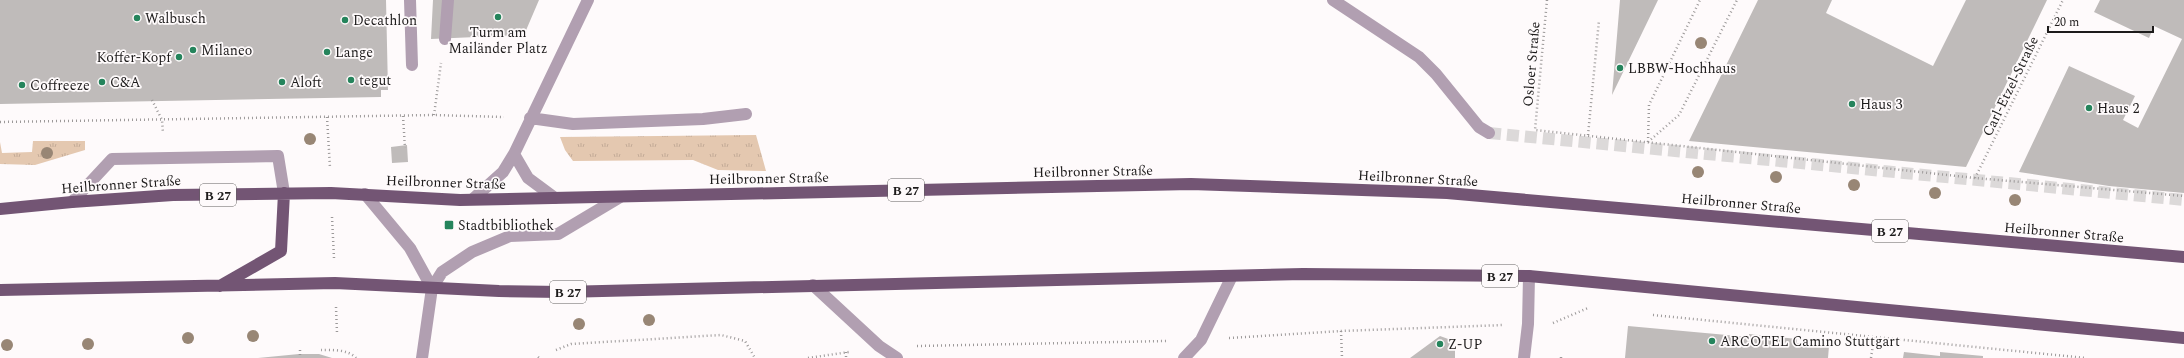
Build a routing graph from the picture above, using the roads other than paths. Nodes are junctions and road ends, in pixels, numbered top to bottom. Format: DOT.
graph roads {
  1 [pos="410,0"];
  2 [pos="448,0"];
  3 [pos="588,0"];
  4 [pos="1333,0"];
  5 [pos="445,39"];
  6 [pos="412,65"];
  7 [pos="746,114"];
  8 [pos="530,118"];
  9 [pos="1489,133"];
  10 [pos="514,154"];
  11 [pos="284,193"];
  12 [pos="365,194"];
  13 [pos="620,197"];
  14 [pos="555,198"];
  15 [pos="472,199"];
  16 [pos="72,202"];
  17 [pos="0,209"];
  18 [pos="2184,257"];
  19 [pos="1232,276"];
  20 [pos="1529,276"];
  21 [pos="813,285"];
  22 [pos="219,287"];
  23 [pos="432,288"];
  24 [pos="0,290"];
  25 [pos="2184,338"];
  26 [pos="422,358"];
  27 [pos="897,358"];
  28 [pos="1184,358"];
  29 [pos="1524,358"];
  1 -- 6 [label="street"];
  2 -- 5 [label="street"];
  3 -- 8 [label="street"];
  4 -- 9 [label="street"];
  7 -- 8 [label="street"];
  8 -- 10 [label="street"];
  10 -- 14 [label="street"];
  10 -- 15 [label="street"];
  11 -- 12 [label="main road, Heilbronner Straße / B 27"];
  11 -- 16 [label="main road, Heilbronner Straße / B 27"];
  11 -- 16 [label="street"];
  11 -- 22 [label="main road"];
  12 -- 15 [label="main road, Heilbronner Straße / B 27"];
  12 -- 23 [label="street"];
  13 -- 14 [label="main road, Heilbronner Straße / B 27"];
  13 -- 18 [label="main road, Heilbronner Straße / B 27"];
  13 -- 23 [label="street"];
  14 -- 15 [label="main road, Heilbronner Straße / B 27"];
  16 -- 17 [label="main road, Heilbronner Straße / B 27"];
  19 -- 20 [label="main road, B 27"];
  19 -- 21 [label="main road, B 27"];
  19 -- 28 [label="street"];
  20 -- 25 [label="main road, B 27"];
  20 -- 29 [label="street"];
  21 -- 23 [label="main road, B 27"];
  21 -- 27 [label="street"];
  22 -- 23 [label="main road, B 27"];
  22 -- 24 [label="main road, B 27"];
  23 -- 26 [label="street"];
}
